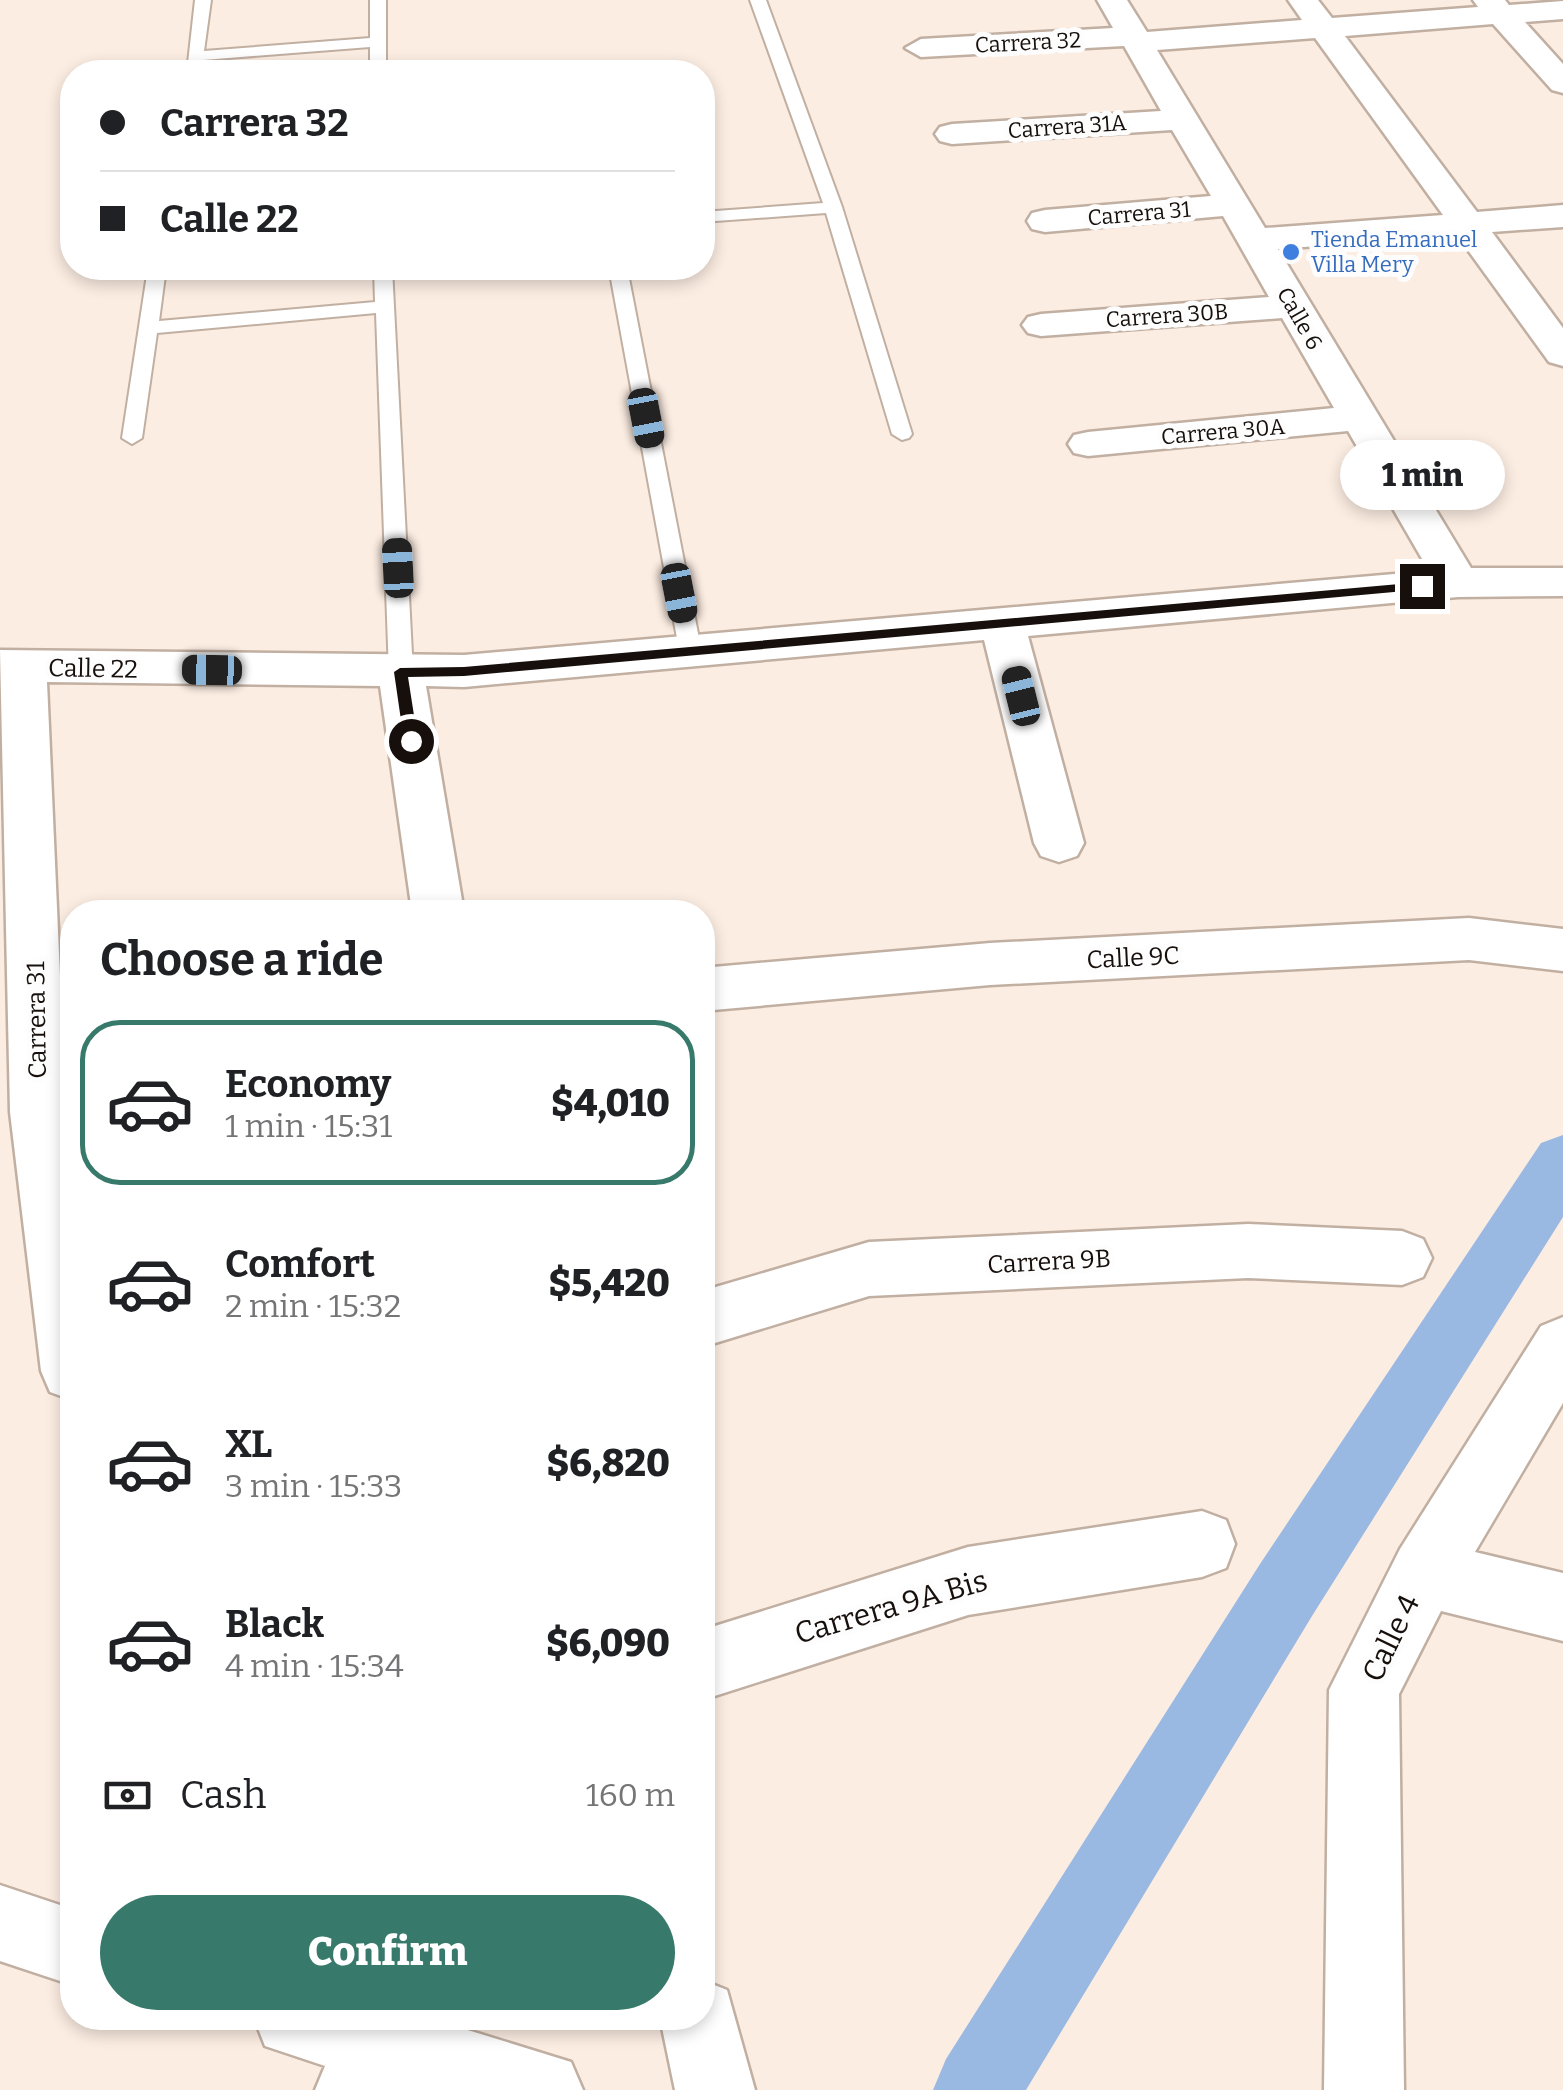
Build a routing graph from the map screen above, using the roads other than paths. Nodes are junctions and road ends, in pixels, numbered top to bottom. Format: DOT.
graph roads {
  1 [pos="203,0"];
  2 [pos="378,0"];
  3 [pos="758,0"];
  4 [pos="1112,0"];
  5 [pos="1303,0"];
  6 [pos="1495,8"];
  7 [pos="1563,10"];
  8 [pos="1324,28"];
  9 [pos="1135,39"];
  10 [pos="378,42"];
  11 [pos="922,48"];
  12 [pos="196,60"];
  13 [pos="228,60"];
  14 [pos="378,60"];
  15 [pos="1563,83"];
  16 [pos="1182,119"];
  17 [pos="952,134"];
  18 [pos="1233,205"];
  19 [pos="833,207"];
  20 [pos="1563,216"];
  21 [pos="715,217"];
  22 [pos="1045,221"];
  23 [pos="1466,224"];
  24 [pos="1254,240"];
  25 [pos="155,280"];
  26 [pos="383,280"];
  27 [pos="620,280"];
  28 [pos="1293,306"];
  29 [pos="384,308"];
  30 [pos="1041,325"];
  31 [pos="146,328"];
  32 [pos="1563,354"];
  33 [pos="1358,418"];
  34 [pos="902,434"];
  35 [pos="132,438"];
  36 [pos="1088,444"];
  37 [pos="1563,548"];
  38 [pos="1448,567"];
  39 [pos="1563,582"];
  40 [pos="1002,622"];
  41 [pos="690,649"];
  42 [pos="12,666"];
  43 [pos="400,672"];
  44 [pos="1059,843"];
  45 [pos="436,900"];
  46 [pos="17,948"];
  47 [pos="1563,950"];
  48 [pos="715,989"];
  49 [pos="37,1114"];
  50 [pos="1402,1258"];
  51 [pos="60,1283"];
  52 [pos="715,1315"];
  53 [pos="1563,1346"];
  54 [pos="1202,1544"];
  55 [pos="1424,1573"];
  56 [pos="1563,1607"];
  57 [pos="715,1660"];
  58 [pos="0,1923"];
  59 [pos="60,1943"];
  60 [pos="312,2030"];
  61 [pos="702,2030"];
  62 [pos="372,2069"];
  63 [pos="543,2090"];
  64 [pos="715,2090"];
  65 [pos="1364,2090"];
  1 -- 12 [label="lane"];
  2 -- 10 [label="lane"];
  3 -- 19 [label="lane"];
  4 -- 9 [label="street, Calle 6"];
  5 -- 8 [label="street"];
  6 -- 7 [label="street, Carrera 32"];
  6 -- 8 [label="street, Carrera 32"];
  6 -- 15 [label="street"];
  8 -- 9 [label="street, Carrera 32"];
  8 -- 23 [label="street"];
  9 -- 11 [label="street, Carrera 32"];
  9 -- 16 [label="street, Calle 6"];
  10 -- 13 [label="lane"];
  10 -- 14 [label="lane"];
  16 -- 17 [label="street, Carrera 31A"];
  16 -- 18 [label="street, Calle 6"];
  18 -- 22 [label="street, Carrera 31"];
  18 -- 24 [label="street, Calle 6"];
  19 -- 21 [label="lane"];
  19 -- 34 [label="lane"];
  20 -- 23 [label="street"];
  23 -- 24 [label="street"];
  23 -- 32 [label="street"];
  24 -- 28 [label="street, Calle 6"];
  25 -- 31 [label="lane"];
  26 -- 29 [label="lane"];
  27 -- 41 [label="lane"];
  28 -- 30 [label="street, Carrera 30B"];
  28 -- 33 [label="street, Calle 6"];
  29 -- 31 [label="lane"];
  29 -- 43 [label="lane"];
  31 -- 35 [label="lane"];
  33 -- 36 [label="street, Carrera 30A"];
  33 -- 38 [label="street, Calle 6"];
  37 -- 38 [label="street"];
  38 -- 39 [label="street, Calle 22"];
  38 -- 40 [label="street, Calle 22"];
  40 -- 41 [label="street, Calle 22"];
  40 -- 44 [label="street"];
  41 -- 43 [label="street, Calle 22"];
  42 -- 43 [label="street, Calle 22"];
  42 -- 46 [label="street, Carrera 31"];
  43 -- 45 [label="street"];
  46 -- 49 [label="street, Carrera 31"];
  47 -- 48 [label="street, Calle 9C"];
  49 -- 51 [label="street, Carrera 31"];
  50 -- 52 [label="street, Carrera 9B"];
  53 -- 55 [label="street, Calle 4"];
  54 -- 57 [label="street, Carrera 9A Bis"];
  55 -- 56 [label="street"];
  55 -- 65 [label="street, Calle 4"];
  58 -- 59 [label="street"];
  60 -- 62 [label="street"];
  61 -- 64 [label="street"];
  62 -- 63 [label="street"];
}
